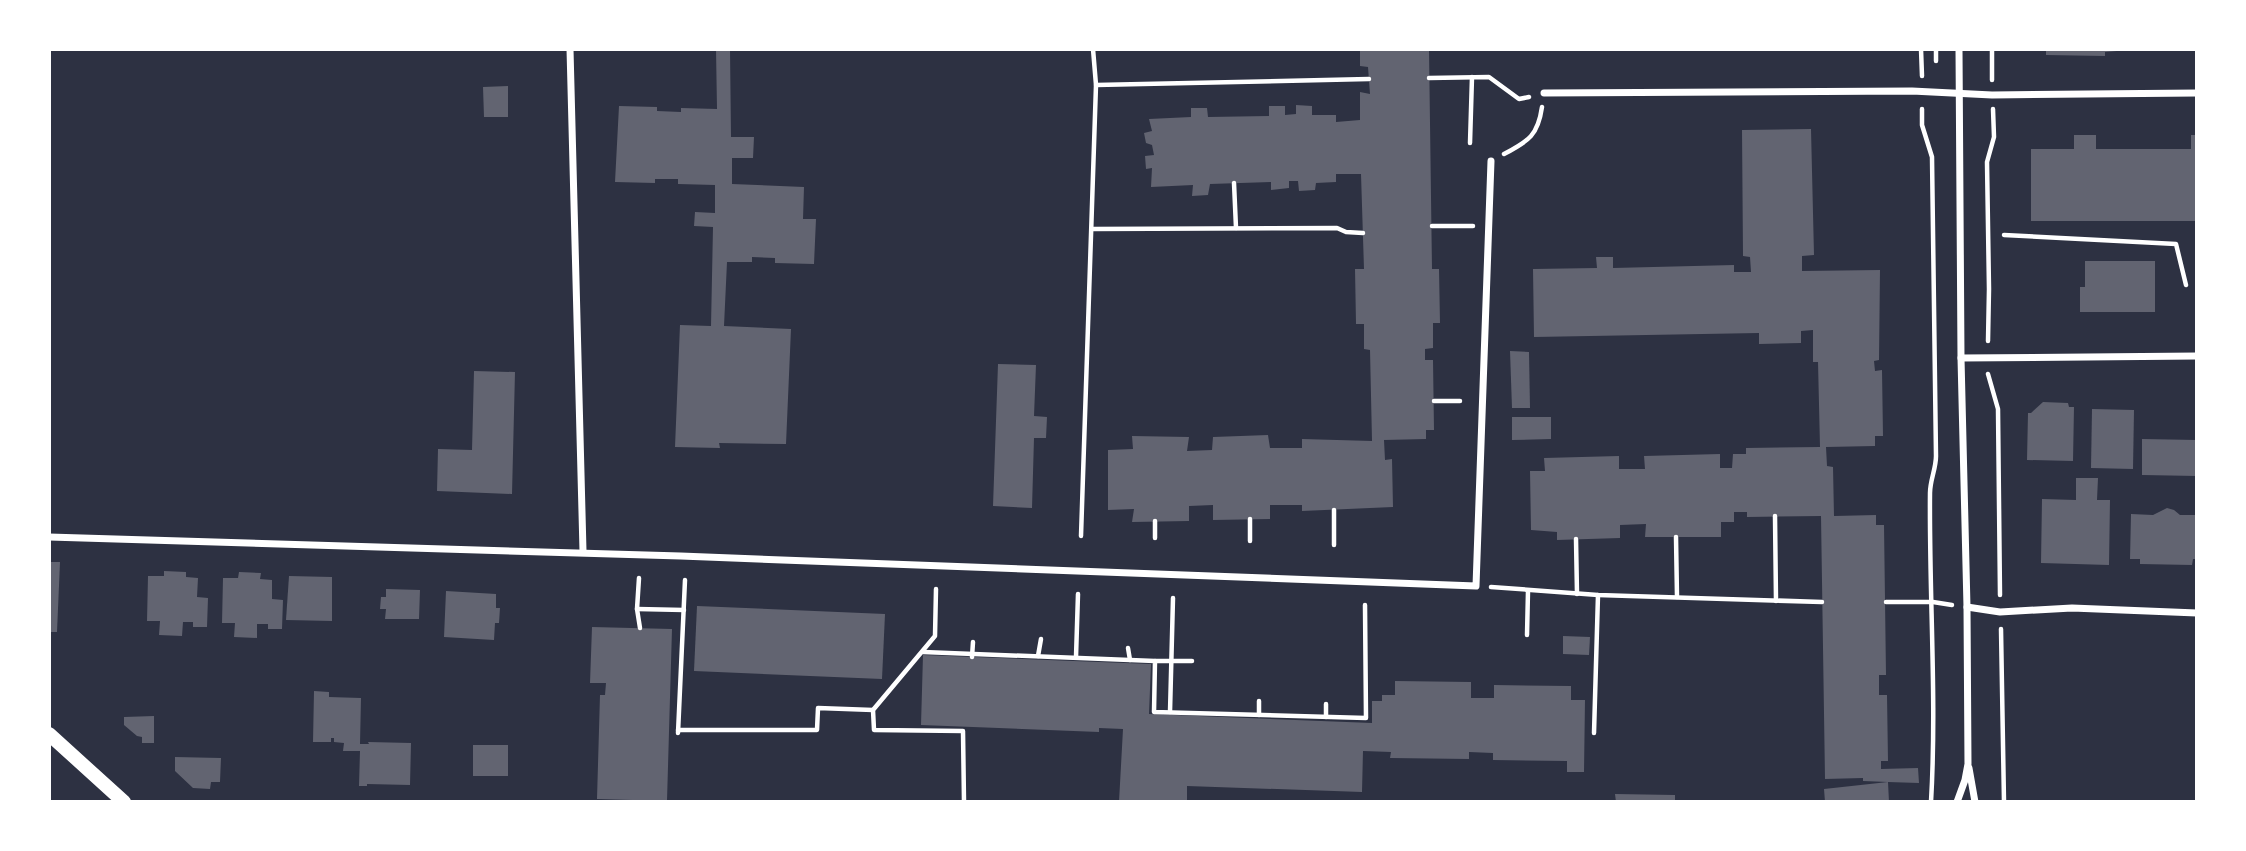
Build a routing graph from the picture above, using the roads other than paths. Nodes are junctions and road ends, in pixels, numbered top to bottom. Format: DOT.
graph roads {
  1 [pos="570,49"];
  2 [pos="1959,49"];
  3 [pos="1960,92"];
  4 [pos="1545,93"];
  5 [pos="2197,93"];
  6 [pos="1491,161"];
  7 [pos="2197,356"];
  8 [pos="1961,358"];
  9 [pos="49,537"];
  10 [pos="583,551"];
  11 [pos="1967,607"];
  12 [pos="2197,613"];
  13 [pos="49,734"];
  14 [pos="1968,764"];
  15 [pos="124,802"];
  16 [pos="1956,802"];
  17 [pos="1975,802"];
  1 -- 10 [label="street"];
  2 -- 3 [label="street"];
  3 -- 4 [label="street"];
  3 -- 5 [label="street"];
  3 -- 8 [label="street"];
  6 -- 10 [label="street"];
  7 -- 8 [label="street"];
  8 -- 11 [label="street"];
  9 -- 10 [label="street"];
  11 -- 12 [label="street"];
  11 -- 14 [label="street"];
  13 -- 15 [label="main road"];
  14 -- 16 [label="street"];
  14 -- 17 [label="street"];
}
